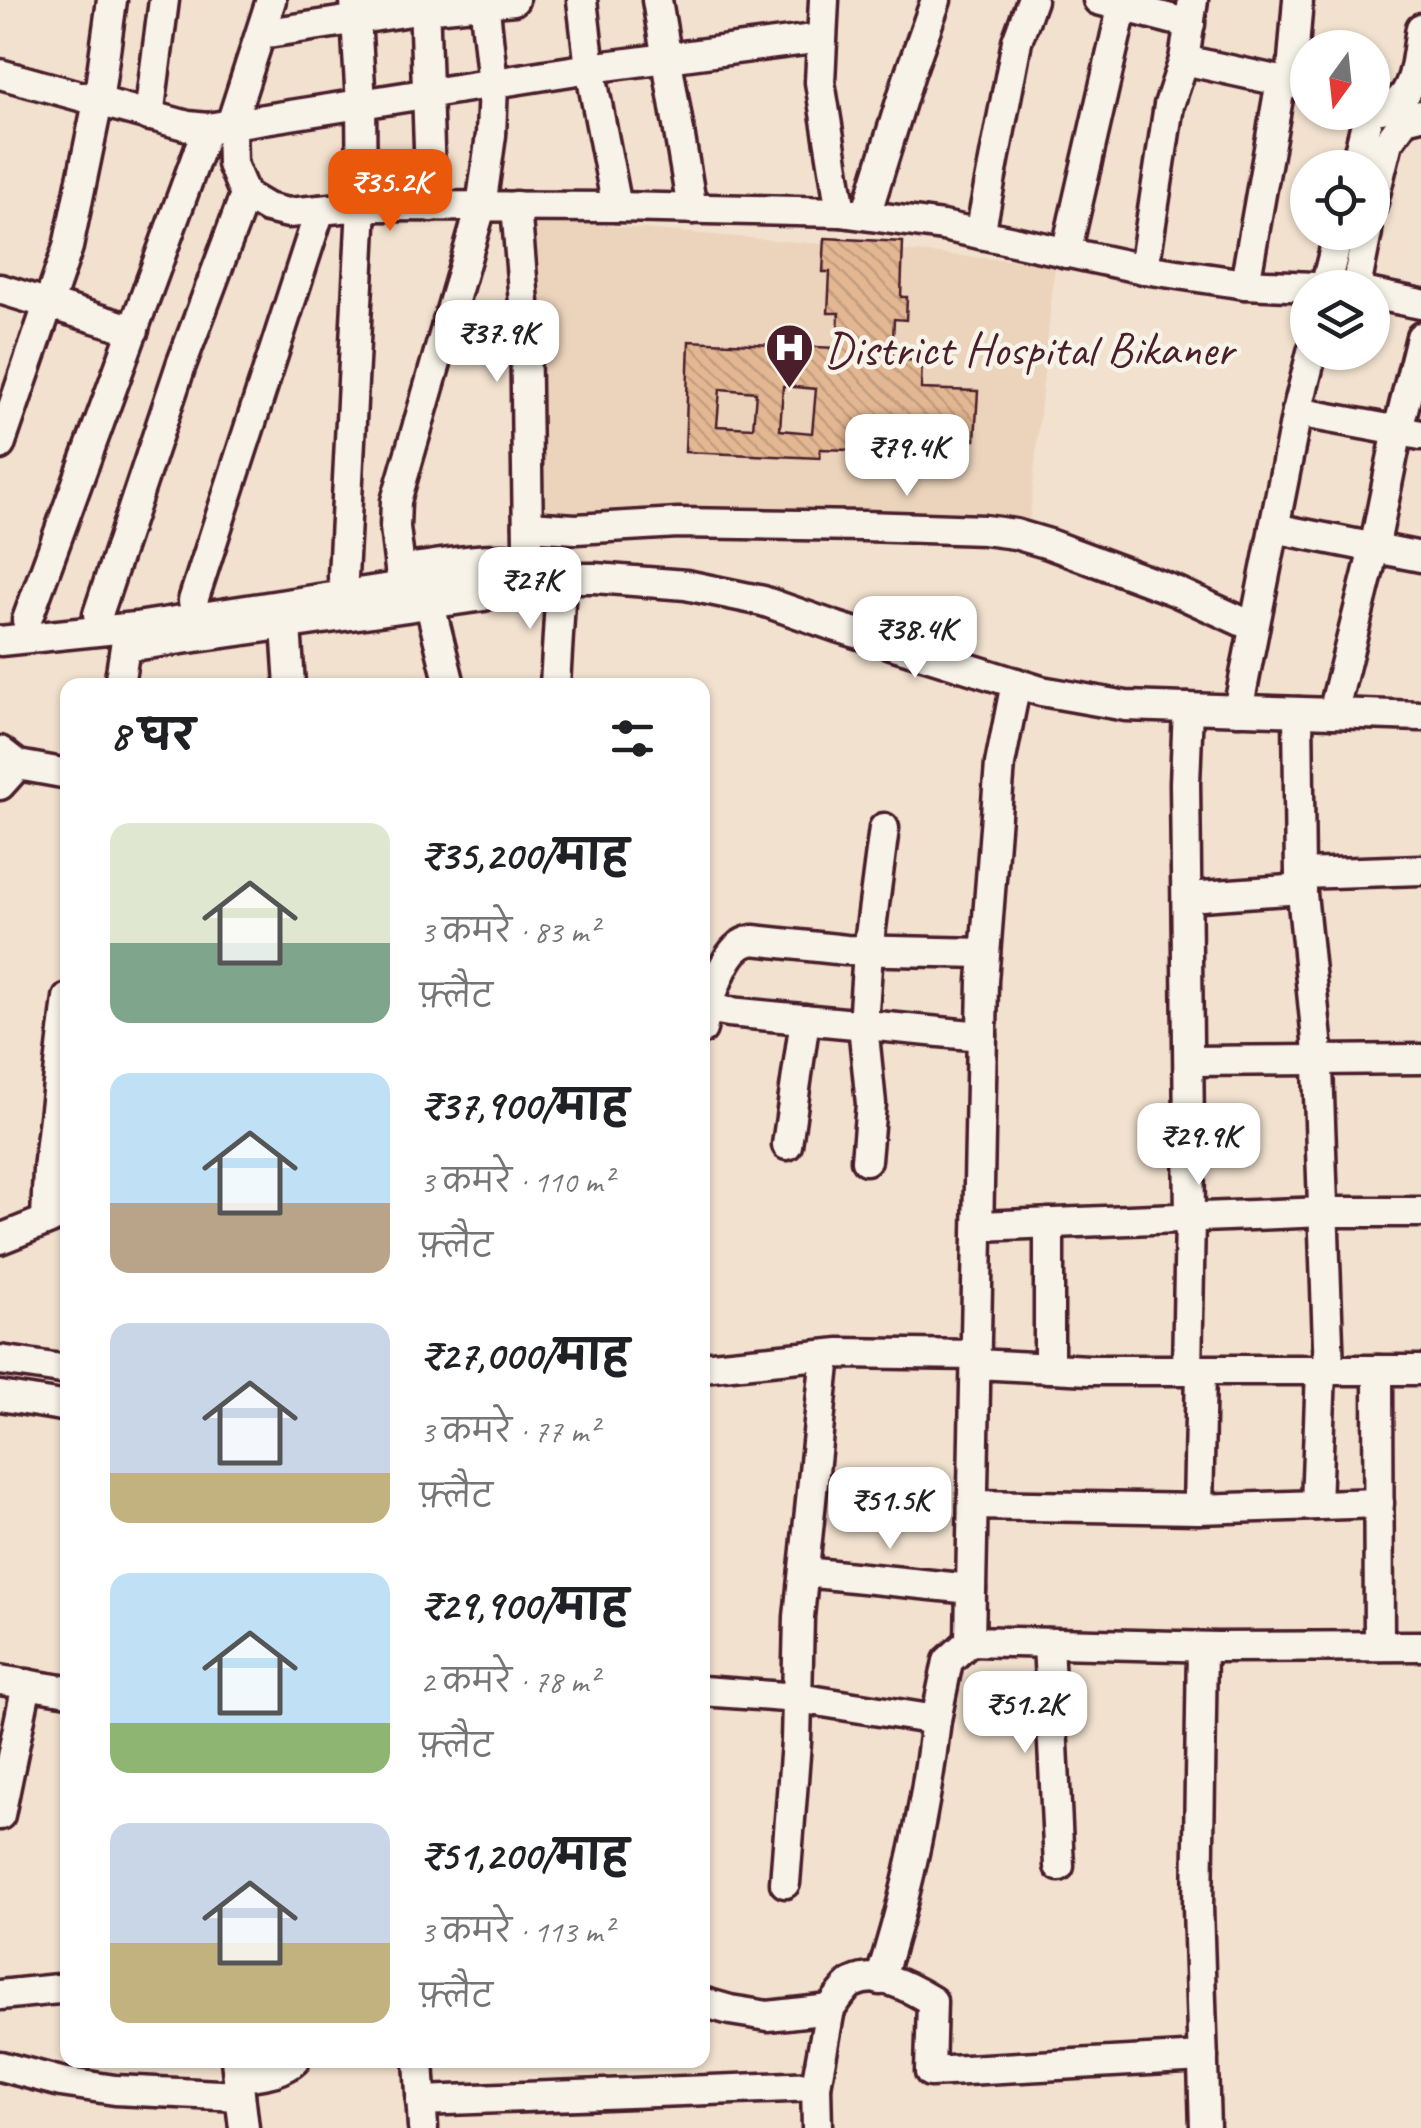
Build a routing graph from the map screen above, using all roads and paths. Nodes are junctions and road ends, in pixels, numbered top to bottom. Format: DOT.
graph roads {
  1 [pos="112,0"];
  2 [pos="164,0"];
  3 [pos="271,0"];
  4 [pos="514,0"];
  5 [pos="582,0"];
  6 [pos="657,0"];
  7 [pos="824,0"];
  8 [pos="936,0"];
  9 [pos="1032,0"];
  10 [pos="1298,0"];
  11 [pos="484,2"];
  12 [pos="1114,2"];
  13 [pos="424,4"];
  14 [pos="355,9"];
  15 [pos="1191,12"];
  16 [pos="1421,28"];
  17 [pos="1296,30"];
  18 [pos="260,34"];
  19 [pos="821,38"];
  20 [pos="667,58"];
  21 [pos="1184,60"];
  22 [pos="590,68"];
  23 [pos="0,74"];
  24 [pos="1290,83"];
  25 [pos="493,84"];
  26 [pos="428,93"];
  27 [pos="1290,96"];
  28 [pos="98,102"];
  29 [pos="361,104"];
  30 [pos="1390,105"];
  31 [pos="1421,115"];
  32 [pos="149,116"];
  33 [pos="220,126"];
  34 [pos="1386,150"];
  35 [pos="245,195"];
  36 [pos="362,206"];
  37 [pos="481,206"];
  38 [pos="516,206"];
  39 [pos="617,206"];
  40 [pos="432,207"];
  41 [pos="320,210"];
  42 [pos="692,210"];
  43 [pos="853,213"];
  44 [pos="980,234"];
  45 [pos="1066,253"];
  46 [pos="1144,269"];
  47 [pos="1245,284"];
  48 [pos="1290,286"];
  49 [pos="0,289"];
  50 [pos="1390,298"];
  51 [pos="50,304"];
  52 [pos="1421,304"];
  53 [pos="134,330"];
  54 [pos="1421,337"];
  55 [pos="1308,370"];
  56 [pos="1297,412"];
  57 [pos="1409,433"];
  58 [pos="0,445"];
  59 [pos="528,526"];
  60 [pos="1274,528"];
  61 [pos="1374,549"];
  62 [pos="1421,557"];
  63 [pos="528,561"];
  64 [pos="344,577"];
  65 [pos="594,578"];
  66 [pos="561,584"];
  67 [pos="413,586"];
  68 [pos="193,600"];
  69 [pos="98,614"];
  70 [pos="14,621"];
  71 [pos="286,626"];
  72 [pos="1254,628"];
  73 [pos="0,641"];
  74 [pos="125,647"];
  75 [pos="0,658"];
  76 [pos="120,678"];
  77 [pos="290,678"];
  78 [pos="447,678"];
  79 [pos="555,678"];
  80 [pos="1016,683"];
  81 [pos="1188,708"];
  82 [pos="1238,710"];
  83 [pos="1298,712"];
  84 [pos="1334,713"];
  85 [pos="1420,713"];
  86 [pos="6,767"];
  87 [pos="60,773"];
  88 [pos="884,828"];
  89 [pos="1421,870"];
  90 [pos="1301,881"];
  91 [pos="1187,897"];
  92 [pos="868,951"];
  93 [pos="985,954"];
  94 [pos="710,1001"];
  95 [pos="710,1015"];
  96 [pos="805,1019"];
  97 [pos="863,1025"];
  98 [pos="982,1036"];
  99 [pos="1318,1058"];
  100 [pos="1421,1059"];
  101 [pos="1189,1060"];
  102 [pos="60,1066"];
  103 [pos="787,1145"];
  104 [pos="866,1160"];
  105 [pos="1324,1212"];
  106 [pos="1421,1212"];
  107 [pos="57,1216"];
  108 [pos="1190,1218"];
  109 [pos="1049,1223"];
  110 [pos="980,1226"];
  111 [pos="0,1239"];
  112 [pos="826,1355"];
  113 [pos="0,1360"];
  114 [pos="976,1360"];
  115 [pos="710,1366"];
  116 [pos="1049,1368"];
  117 [pos="60,1369"];
  118 [pos="1194,1370"];
  119 [pos="1325,1370"];
  120 [pos="1378,1370"];
  121 [pos="1421,1370"];
  122 [pos="0,1396"];
  123 [pos="60,1406"];
  124 [pos="1378,1503"];
  125 [pos="972,1505"];
  126 [pos="1316,1506"];
  127 [pos="1198,1510"];
  128 [pos="804,1572"];
  129 [pos="971,1589"];
  130 [pos="970,1641"];
  131 [pos="1048,1643"];
  132 [pos="1202,1646"];
  133 [pos="1379,1646"];
  134 [pos="1421,1646"];
  135 [pos="14,1682"];
  136 [pos="60,1690"];
  137 [pos="710,1692"];
  138 [pos="798,1698"];
  139 [pos="936,1720"];
  140 [pos="4,1769"];
  141 [pos="0,1815"];
  142 [pos="1059,1866"];
  143 [pos="786,1883"];
  144 [pos="880,1980"];
  145 [pos="60,1989"];
  146 [pos="0,1995"];
  147 [pos="710,2004"];
  148 [pos="830,2009"];
  149 [pos="1203,2057"];
  150 [pos="0,2066"];
  151 [pos="286,2068"];
  152 [pos="419,2068"];
  153 [pos="238,2078"];
  154 [pos="816,2086"];
  155 [pos="422,2114"];
  156 [pos="244,2128"];
  157 [pos="816,2128"];
  158 [pos="1205,2128"];
  1 -- 28 [label="street"];
  2 -- 32 [label="street"];
  3 -- 18 [label="street"];
  4 -- 11 [label="street"];
  5 -- 22 [label="street"];
  6 -- 20 [label="street"];
  7 -- 19 [label="street"];
  8 -- 43 [label="street"];
  9 -- 44 [label="street"];
  10 -- 17 [label="street"];
  11 -- 13 [label="street"];
  11 -- 25 [label="street"];
  12 -- 15 [label="street"];
  12 -- 45 [label="street"];
  13 -- 14 [label="street"];
  13 -- 26 [label="street"];
  14 -- 18 [label="street"];
  14 -- 29 [label="street"];
  15 -- 21 [label="street"];
  16 -- 30 [label="street"];
  18 -- 33 [label="street"];
  19 -- 20 [label="street"];
  19 -- 43 [label="street"];
  20 -- 22 [label="street"];
  20 -- 42 [label="street"];
  21 -- 24 [label="street"];
  21 -- 46 [label="street"];
  22 -- 25 [label="street"];
  22 -- 39 [label="street"];
  23 -- 28 [label="street"];
  25 -- 26 [label="street"];
  25 -- 37 [label="street"];
  26 -- 29 [label="street"];
  26 -- 40 [label="street"];
  27 -- 47 [label="street"];
  28 -- 32 [label="street"];
  28 -- 51 [label="street"];
  29 -- 33 [label="street"];
  29 -- 36 [label="street"];
  31 -- 34 [label="street"];
  32 -- 33 [label="street"];
  33 -- 35 [label="street"];
  33 -- 53 [label="street"];
  35 -- 41 [label="street"];
  35 -- 69 [label="street"];
  36 -- 40 [label="street"];
  36 -- 41 [label="street"];
  36 -- 64 [label="street"];
  37 -- 38 [label="street"];
  37 -- 40 [label="street"];
  37 -- 67 [label="street"];
  38 -- 39 [label="street"];
  38 -- 59 [label="street"];
  39 -- 42 [label="street"];
  41 -- 68 [label="street"];
  42 -- 43 [label="street"];
  43 -- 44 [label="street"];
  44 -- 45 [label="street"];
  45 -- 46 [label="street"];
  46 -- 47 [label="street"];
  47 -- 48 [label="street"];
  49 -- 51 [label="street"];
  50 -- 52 [label="street"];
  51 -- 53 [label="street"];
  51 -- 58 [label="street"];
  53 -- 70 [label="street"];
  54 -- 57 [label="street"];
  55 -- 56 [label="street"];
  56 -- 57 [label="street"];
  56 -- 60 [label="street"];
  57 -- 61 [label="street"];
  59 -- 63 [label="street"];
  59 -- 72 [label="street"];
  60 -- 61 [label="street"];
  60 -- 72 [label="street"];
  61 -- 62 [label="street"];
  61 -- 84 [label="street"];
  63 -- 65 [label="street"];
  63 -- 67 [label="street"];
  64 -- 67 [label="street"];
  64 -- 68 [label="street"];
  65 -- 66 [label="street"];
  65 -- 67 [label="street"];
  65 -- 80 [label="street"];
  66 -- 67 [label="street"];
  66 -- 79 [label="street"];
  67 -- 71 [label="street"];
  67 -- 73 [label="street"];
  67 -- 78 [label="street"];
  68 -- 69 [label="street"];
  69 -- 70 [label="street"];
  71 -- 74 [label="street"];
  71 -- 77 [label="street"];
  72 -- 82 [label="street"];
  74 -- 75 [label="street"];
  74 -- 76 [label="street"];
  80 -- 81 [label="street"];
  80 -- 93 [label="street"];
  81 -- 82 [label="street"];
  81 -- 91 [label="street"];
  82 -- 83 [label="street"];
  83 -- 84 [label="street"];
  83 -- 90 [label="street"];
  84 -- 85 [label="street"];
  86 -- 87 [label="street"];
  88 -- 92 [label="street"];
  89 -- 90 [label="street"];
  90 -- 91 [label="street"];
  90 -- 99 [label="street"];
  91 -- 101 [label="street"];
  92 -- 93 [label="street"];
  92 -- 94 [label="street"];
  92 -- 97 [label="street"];
  93 -- 98 [label="street"];
  95 -- 96 [label="street"];
  96 -- 97 [label="street"];
  96 -- 103 [label="street"];
  97 -- 98 [label="street"];
  97 -- 104 [label="street"];
  98 -- 110 [label="street"];
  99 -- 100 [label="street"];
  99 -- 101 [label="street"];
  99 -- 105 [label="street"];
  101 -- 108 [label="street"];
  102 -- 107 [label="street"];
  105 -- 106 [label="street"];
  105 -- 108 [label="street"];
  105 -- 119 [label="street"];
  107 -- 111 [label="street"];
  108 -- 109 [label="street"];
  108 -- 118 [label="street"];
  109 -- 110 [label="street"];
  109 -- 116 [label="street"];
  110 -- 114 [label="street"];
  112 -- 114 [label="street"];
  112 -- 115 [label="street"];
  112 -- 128 [label="street"];
  113 -- 117 [label="street"];
  114 -- 116 [label="street"];
  114 -- 125 [label="street"];
  116 -- 118 [label="street"];
  118 -- 119 [label="street"];
  118 -- 127 [label="street"];
  119 -- 120 [label="street"];
  119 -- 126 [label="street"];
  120 -- 121 [label="street"];
  120 -- 124 [label="street"];
  122 -- 123 [label="street"];
  124 -- 126 [label="street"];
  124 -- 133 [label="street"];
  125 -- 127 [label="street"];
  125 -- 129 [label="street"];
  126 -- 127 [label="street"];
  128 -- 129 [label="street"];
  128 -- 138 [label="street"];
  129 -- 130 [label="street"];
  130 -- 131 [label="street"];
  130 -- 139 [label="street"];
  131 -- 132 [label="street"];
  131 -- 142 [label="street"];
  132 -- 133 [label="street"];
  132 -- 149 [label="street"];
  133 -- 134 [label="street"];
  135 -- 136 [label="street"];
  135 -- 140 [label="street"];
  137 -- 138 [label="street"];
  138 -- 139 [label="street"];
  138 -- 143 [label="street"];
  139 -- 144 [label="street"];
  140 -- 141 [label="street"];
  144 -- 148 [label="street"];
  144 -- 149 [label="street"];
  145 -- 146 [label="street"];
  147 -- 148 [label="street"];
  148 -- 154 [label="street"];
  149 -- 158 [label="street"];
  150 -- 153 [label="street"];
  151 -- 153 [label="street"];
  152 -- 155 [label="street"];
  153 -- 156 [label="street"];
  154 -- 155 [label="street"];
  154 -- 157 [label="street"];
}
